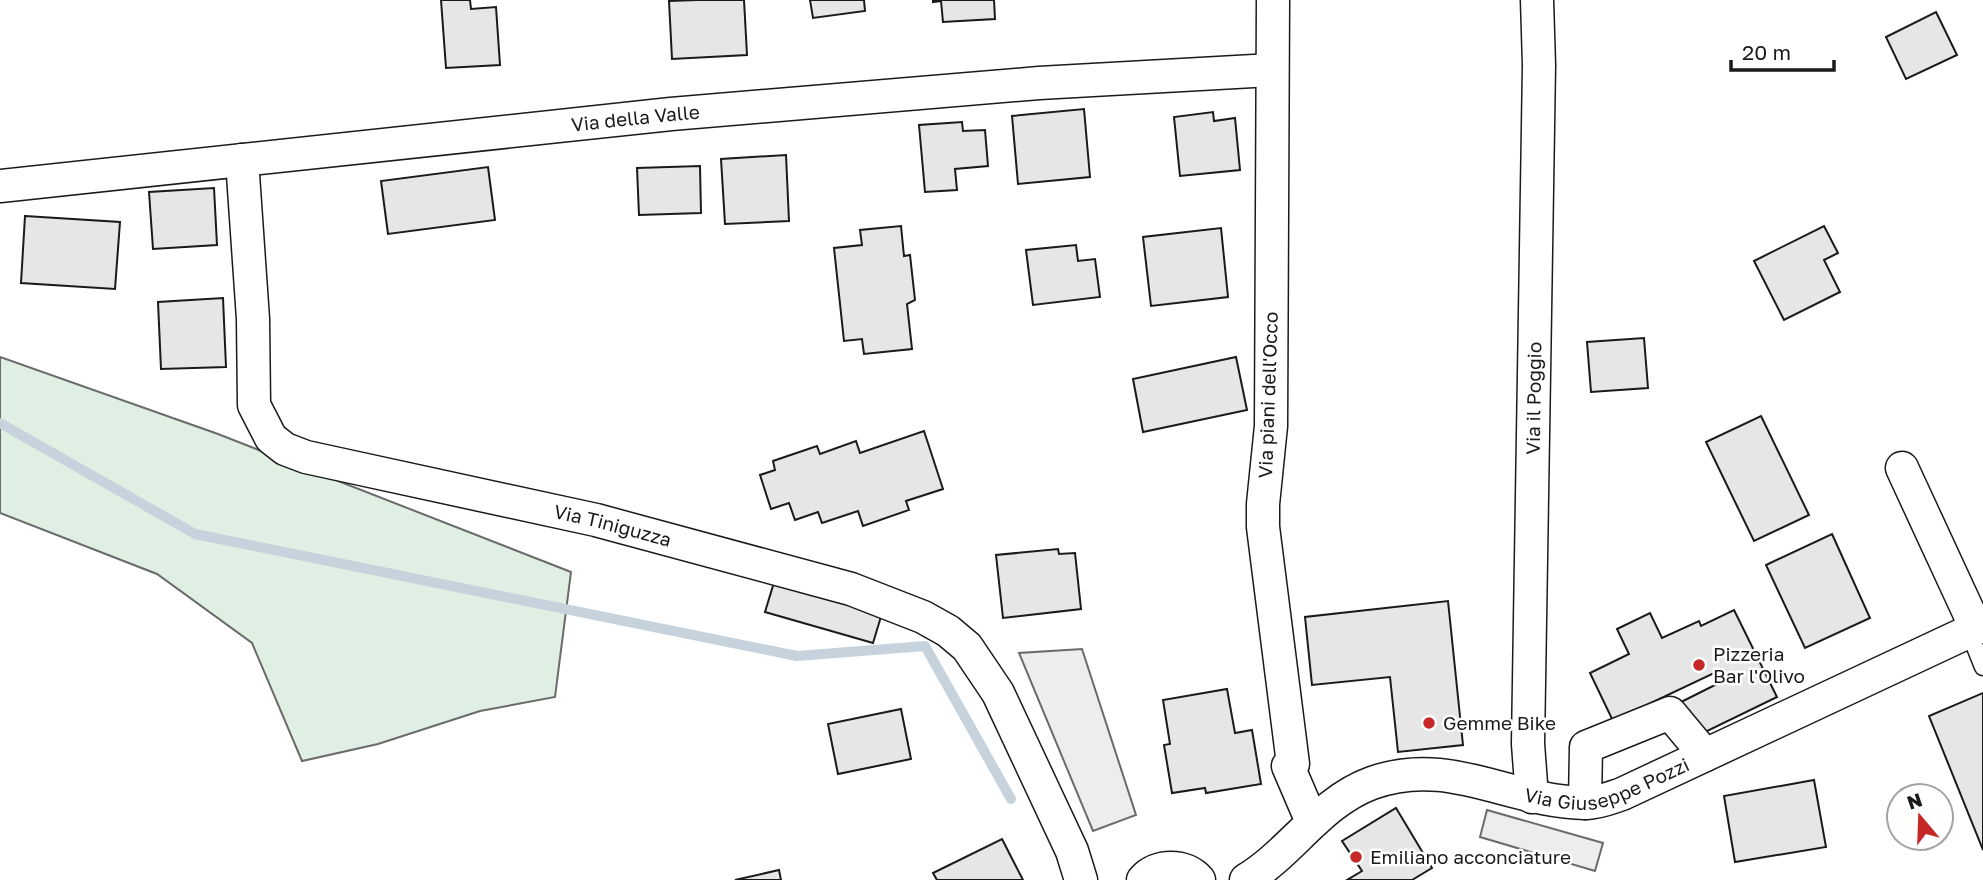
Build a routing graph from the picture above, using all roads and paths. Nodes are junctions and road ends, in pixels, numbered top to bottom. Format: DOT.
graph roads {
  1 [pos="1273,0"];
  2 [pos="1537,0"];
  3 [pos="1272,70"];
  4 [pos="242,160"];
  5 [pos="0,186"];
  6 [pos="1902,468"];
  7 [pos="1976,628"];
  8 [pos="1983,667"];
  9 [pos="1705,755"];
  10 [pos="1532,797"];
  11 [pos="1586,803"];
  12 [pos="1312,822"];
  13 [pos="1081,880"];
  14 [pos="1143,880"];
  15 [pos="1199,880"];
  16 [pos="1246,880"];
  1 -- 3 [label="street, Via piani dell'Occo"];
  2 -- 10 [label="street, Via il Poggio"];
  3 -- 4 [label="street, Via della Valle"];
  3 -- 12 [label="street, Via piani dell'Occo"];
  4 -- 5 [label="street, Via della Valle"];
  4 -- 13 [label="street, Via Tiniguzza"];
  6 -- 7 [label="street"];
  7 -- 8 [label="lane"];
  7 -- 9 [label="street, Via Giuseppe Pozzi"];
  9 -- 11 [label="street, Via Giuseppe Pozzi"];
  9 -- 11 [label="street"];
  10 -- 11 [label="street, Via Giuseppe Pozzi"];
  10 -- 12 [label="street, Via Giuseppe Pozzi"];
  12 -- 16 [label="street, Via Giuseppe Pozzi"];
  14 -- 15 [label="street"];
}
